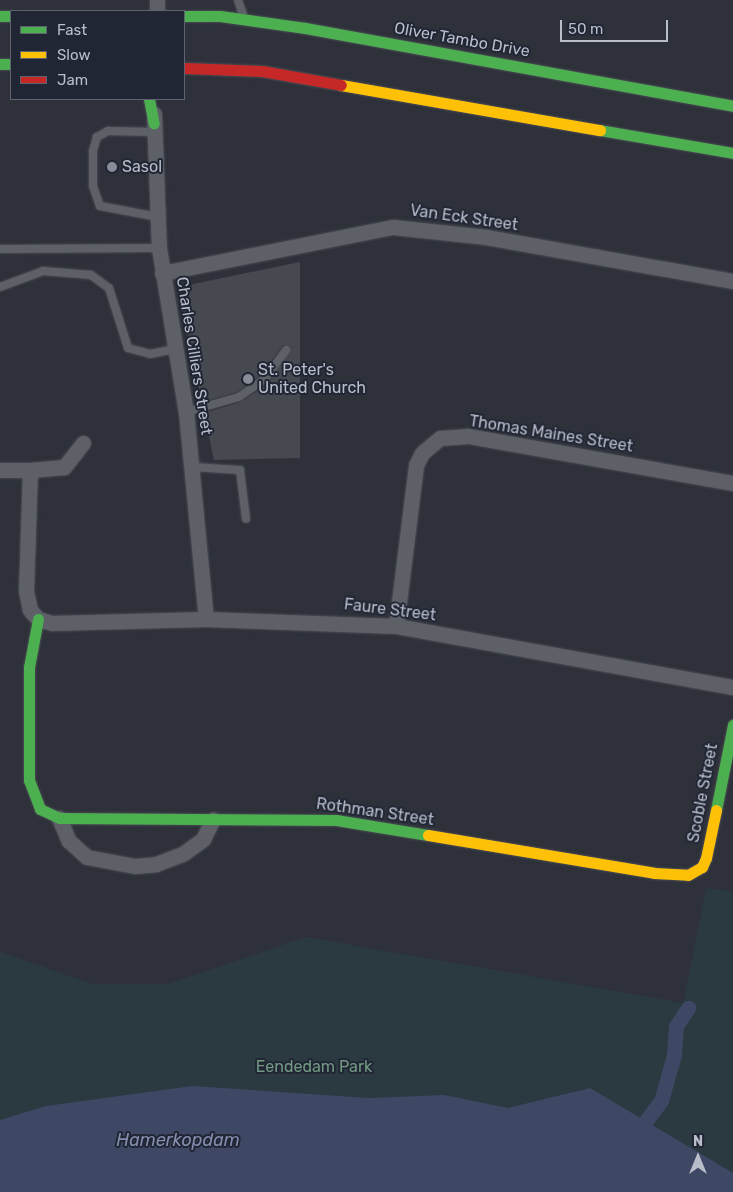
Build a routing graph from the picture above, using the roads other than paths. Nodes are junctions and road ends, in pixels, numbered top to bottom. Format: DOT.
graph roads {
  1 [pos="238,0"];
  2 [pos="185,16"];
  3 [pos="245,20"];
  4 [pos="185,68"];
  5 [pos="228,69"];
  6 [pos="185,79"];
  7 [pos="164,100"];
  8 [pos="733,106"];
  9 [pos="153,113"];
  10 [pos="733,153"];
  11 [pos="158,217"];
  12 [pos="159,248"];
  13 [pos="0,249"];
  14 [pos="162,273"];
  15 [pos="733,281"];
  16 [pos="0,287"];
  17 [pos="176,349"];
  18 [pos="286,350"];
  19 [pos="186,412"];
  20 [pos="83,443"];
  21 [pos="193,467"];
  22 [pos="0,470"];
  23 [pos="30,470"];
  24 [pos="733,483"];
  25 [pos="246,519"];
  26 [pos="38,619"];
  27 [pos="206,619"];
  28 [pos="396,626"];
  29 [pos="733,687"];
  30 [pos="733,725"];
  31 [pos="60,818"];
  32 [pos="213,819"];
  33 [pos="702,867"];
  1 -- 3 [label="lane"];
  2 -- 3 [label="street, Oliver Tambo Drive"];
  3 -- 8 [label="street, Oliver Tambo Drive"];
  4 -- 5 [label="street"];
  5 -- 6 [label="street"];
  5 -- 10 [label="street"];
  7 -- 9 [label="street"];
  9 -- 11 [label="street, Charles Cilliers Street"];
  9 -- 11 [label="lane"];
  11 -- 12 [label="street, Charles Cilliers Street"];
  12 -- 13 [label="lane"];
  12 -- 14 [label="street, Charles Cilliers Street"];
  14 -- 15 [label="street, Van Eck Street"];
  14 -- 17 [label="street, Charles Cilliers Street"];
  16 -- 17 [label="lane"];
  17 -- 19 [label="street, Charles Cilliers Street"];
  18 -- 19 [label="lane"];
  19 -- 21 [label="street, Charles Cilliers Street"];
  20 -- 23 [label="street"];
  21 -- 25 [label="lane"];
  21 -- 27 [label="street, Charles Cilliers Street"];
  22 -- 23 [label="street"];
  23 -- 26 [label="street"];
  24 -- 28 [label="street, Thomas Maines Street"];
  26 -- 27 [label="street, Faure Street"];
  26 -- 31 [label="street, Rothman Street"];
  27 -- 28 [label="street, Faure Street"];
  28 -- 29 [label="street, Faure Street"];
  30 -- 33 [label="street, Scoble Street"];
  31 -- 32 [label="street, Rothman Street"];
  31 -- 32 [label="street"];
  32 -- 33 [label="street, Rothman Street"];
}
